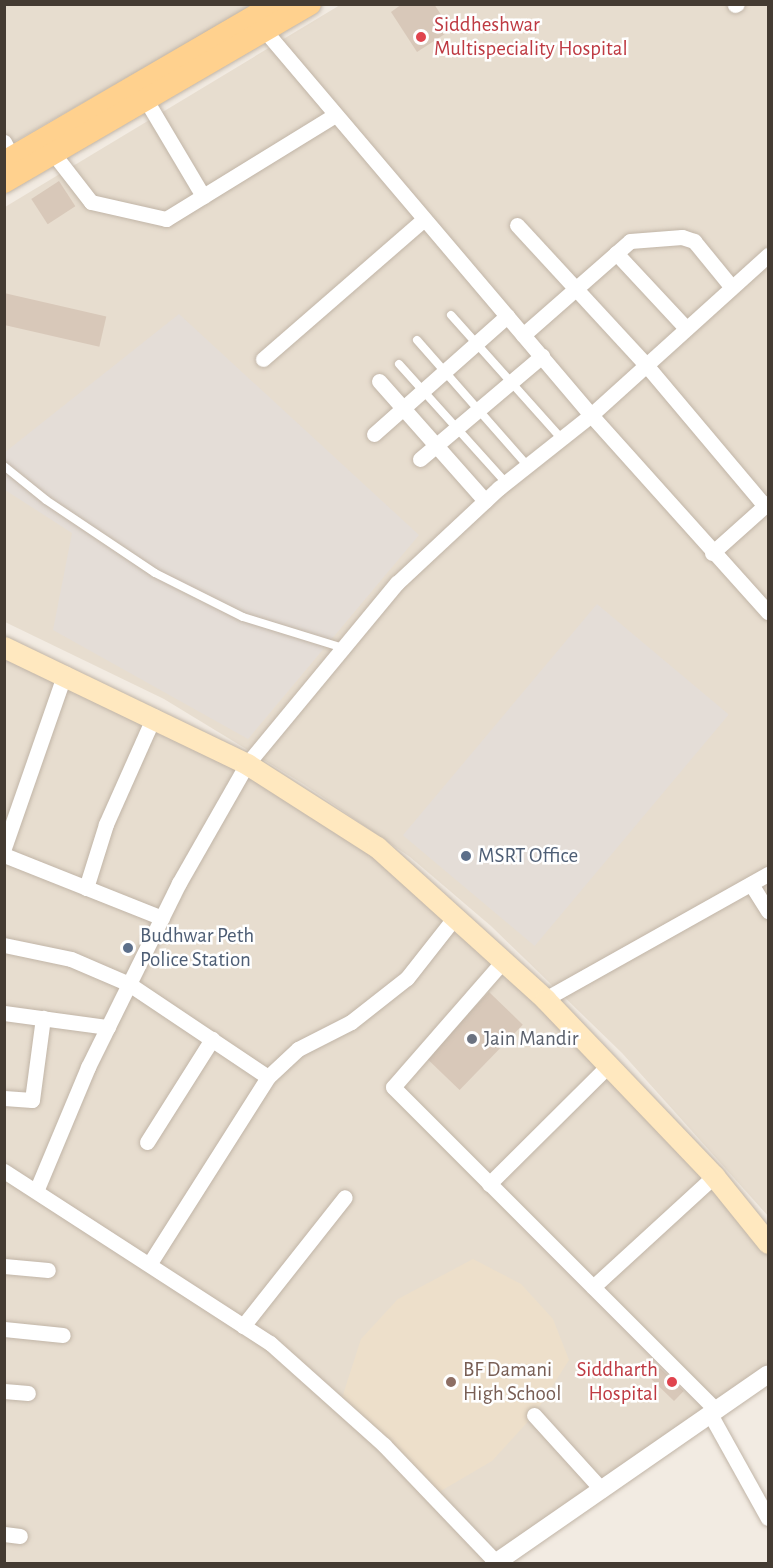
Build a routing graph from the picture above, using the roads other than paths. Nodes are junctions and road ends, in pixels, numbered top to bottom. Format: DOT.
graph roads {
  1 [pos="275,4"];
  2 [pos="305,6"];
  3 [pos="259,24"];
  4 [pos="146,100"];
  5 [pos="335,115"];
  6 [pos="53,153"];
  7 [pos="7,154"];
  8 [pos="4,182"];
  9 [pos="203,196"];
  10 [pos="423,219"];
  11 [pos="517,225"];
  12 [pos="616,253"];
  13 [pos="766,262"];
  14 [pos="730,285"];
  15 [pos="575,289"];
  16 [pos="451,315"];
  17 [pos="507,316"];
  18 [pos="686,328"];
  19 [pos="523,334"];
  20 [pos="417,340"];
  21 [pos="476,343"];
  22 [pos="542,356"];
  23 [pos="263,358"];
  24 [pos="399,364"];
  25 [pos="647,366"];
  26 [pos="444,371"];
  27 [pos="379,381"];
  28 [pos="511,382"];
  29 [pos="423,390"];
  30 [pos="403,408"];
  31 [pos="478,410"];
  32 [pos="591,415"];
  33 [pos="457,428"];
  34 [pos="374,434"];
  35 [pos="561,438"];
  36 [pos="436,446"];
  37 [pos="420,459"];
  38 [pos="527,465"];
  39 [pos="4,466"];
  40 [pos="506,483"];
  41 [pos="484,501"];
  42 [pos="767,505"];
  43 [pos="712,553"];
  44 [pos="768,612"];
  45 [pos="4,647"];
  46 [pos="343,648"];
  47 [pos="64,673"];
  48 [pos="154,716"];
  49 [pos="247,764"];
  50 [pos="4,848"];
  51 [pos="4,855"];
  52 [pos="768,874"];
  53 [pos="751,884"];
  54 [pos="86,888"];
  55 [pos="768,911"];
  56 [pos="455,917"];
  57 [pos="162,918"];
  58 [pos="4,945"];
  59 [pos="503,961"];
  60 [pos="129,984"];
  61 [pos="545,999"];
  62 [pos="4,1013"];
  63 [pos="43,1018"];
  64 [pos="108,1027"];
  65 [pos="212,1039"];
  66 [pos="608,1066"];
  67 [pos="268,1077"];
  68 [pos="4,1098"];
  69 [pos="147,1142"];
  70 [pos="4,1170"];
  71 [pos="714,1176"];
  72 [pos="489,1184"];
  73 [pos="37,1189"];
  74 [pos="345,1197"];
  75 [pos="768,1243"];
  76 [pos="150,1263"];
  77 [pos="4,1266"];
  78 [pos="48,1270"];
  79 [pos="593,1287"];
  80 [pos="243,1326"];
  81 [pos="4,1329"];
  82 [pos="63,1335"];
  83 [pos="768,1374"];
  84 [pos="4,1391"];
  85 [pos="28,1394"];
  86 [pos="712,1412"];
  87 [pos="534,1415"];
  88 [pos="602,1490"];
  89 [pos="768,1518"];
  90 [pos="4,1534"];
  91 [pos="20,1536"];
  92 [pos="495,1563"];
  1 -- 3 [label="main road"];
  2 -- 3 [label="main road"];
  3 -- 4 [label="main road"];
  3 -- 5 [label="street"];
  3 -- 7 [label="main road"];
  4 -- 6 [label="main road"];
  4 -- 9 [label="street"];
  5 -- 9 [label="street"];
  5 -- 10 [label="street"];
  6 -- 8 [label="main road"];
  6 -- 9 [label="street"];
  10 -- 17 [label="street"];
  10 -- 23 [label="street"];
  11 -- 15 [label="street"];
  12 -- 14 [label="street"];
  12 -- 15 [label="street"];
  12 -- 18 [label="street"];
  13 -- 14 [label="street"];
  14 -- 18 [label="street"];
  15 -- 19 [label="street"];
  15 -- 25 [label="street"];
  16 -- 21 [label="lane"];
  17 -- 19 [label="street"];
  17 -- 21 [label="street"];
  18 -- 25 [label="street"];
  19 -- 22 [label="street"];
  20 -- 26 [label="lane"];
  21 -- 26 [label="street"];
  21 -- 28 [label="lane"];
  22 -- 28 [label="street"];
  22 -- 32 [label="street"];
  24 -- 29 [label="lane"];
  25 -- 32 [label="street"];
  25 -- 42 [label="street"];
  26 -- 29 [label="street"];
  26 -- 31 [label="lane"];
  27 -- 30 [label="street"];
  28 -- 31 [label="street"];
  28 -- 35 [label="lane"];
  29 -- 30 [label="street"];
  29 -- 33 [label="lane"];
  30 -- 34 [label="street"];
  30 -- 36 [label="street"];
  31 -- 33 [label="street"];
  31 -- 38 [label="lane"];
  32 -- 35 [label="street"];
  32 -- 43 [label="street"];
  33 -- 36 [label="street"];
  33 -- 40 [label="lane"];
  35 -- 38 [label="street"];
  36 -- 37 [label="street"];
  36 -- 41 [label="street"];
  38 -- 40 [label="street"];
  39 -- 46 [label="lane"];
  40 -- 41 [label="street"];
  41 -- 46 [label="street"];
  42 -- 43 [label="street"];
  43 -- 44 [label="street"];
  45 -- 47 [label="main road"];
  46 -- 49 [label="street"];
  47 -- 48 [label="main road"];
  47 -- 50 [label="street"];
  48 -- 49 [label="main road"];
  48 -- 54 [label="street"];
  49 -- 56 [label="main road"];
  49 -- 57 [label="street"];
  51 -- 54 [label="street"];
  52 -- 53 [label="street"];
  53 -- 55 [label="street"];
  53 -- 61 [label="street"];
  54 -- 57 [label="street"];
  56 -- 59 [label="main road"];
  56 -- 67 [label="street"];
  57 -- 60 [label="street"];
  58 -- 60 [label="street"];
  59 -- 61 [label="main road"];
  59 -- 72 [label="street"];
  60 -- 64 [label="street"];
  60 -- 65 [label="street"];
  61 -- 66 [label="main road"];
  62 -- 63 [label="street"];
  63 -- 64 [label="street"];
  63 -- 68 [label="street"];
  64 -- 73 [label="street"];
  65 -- 67 [label="street"];
  65 -- 69 [label="street"];
  66 -- 71 [label="main road"];
  66 -- 72 [label="street"];
  67 -- 76 [label="street"];
  70 -- 73 [label="street"];
  71 -- 75 [label="main road"];
  71 -- 79 [label="street"];
  72 -- 79 [label="street"];
  73 -- 76 [label="street"];
  74 -- 80 [label="street"];
  76 -- 80 [label="street"];
  77 -- 78 [label="street"];
  79 -- 86 [label="street"];
  80 -- 92 [label="street"];
  81 -- 82 [label="street"];
  83 -- 86 [label="street"];
  84 -- 85 [label="street"];
  86 -- 88 [label="street"];
  86 -- 89 [label="street"];
  87 -- 88 [label="street"];
  88 -- 92 [label="street"];
  90 -- 91 [label="street"];
}
